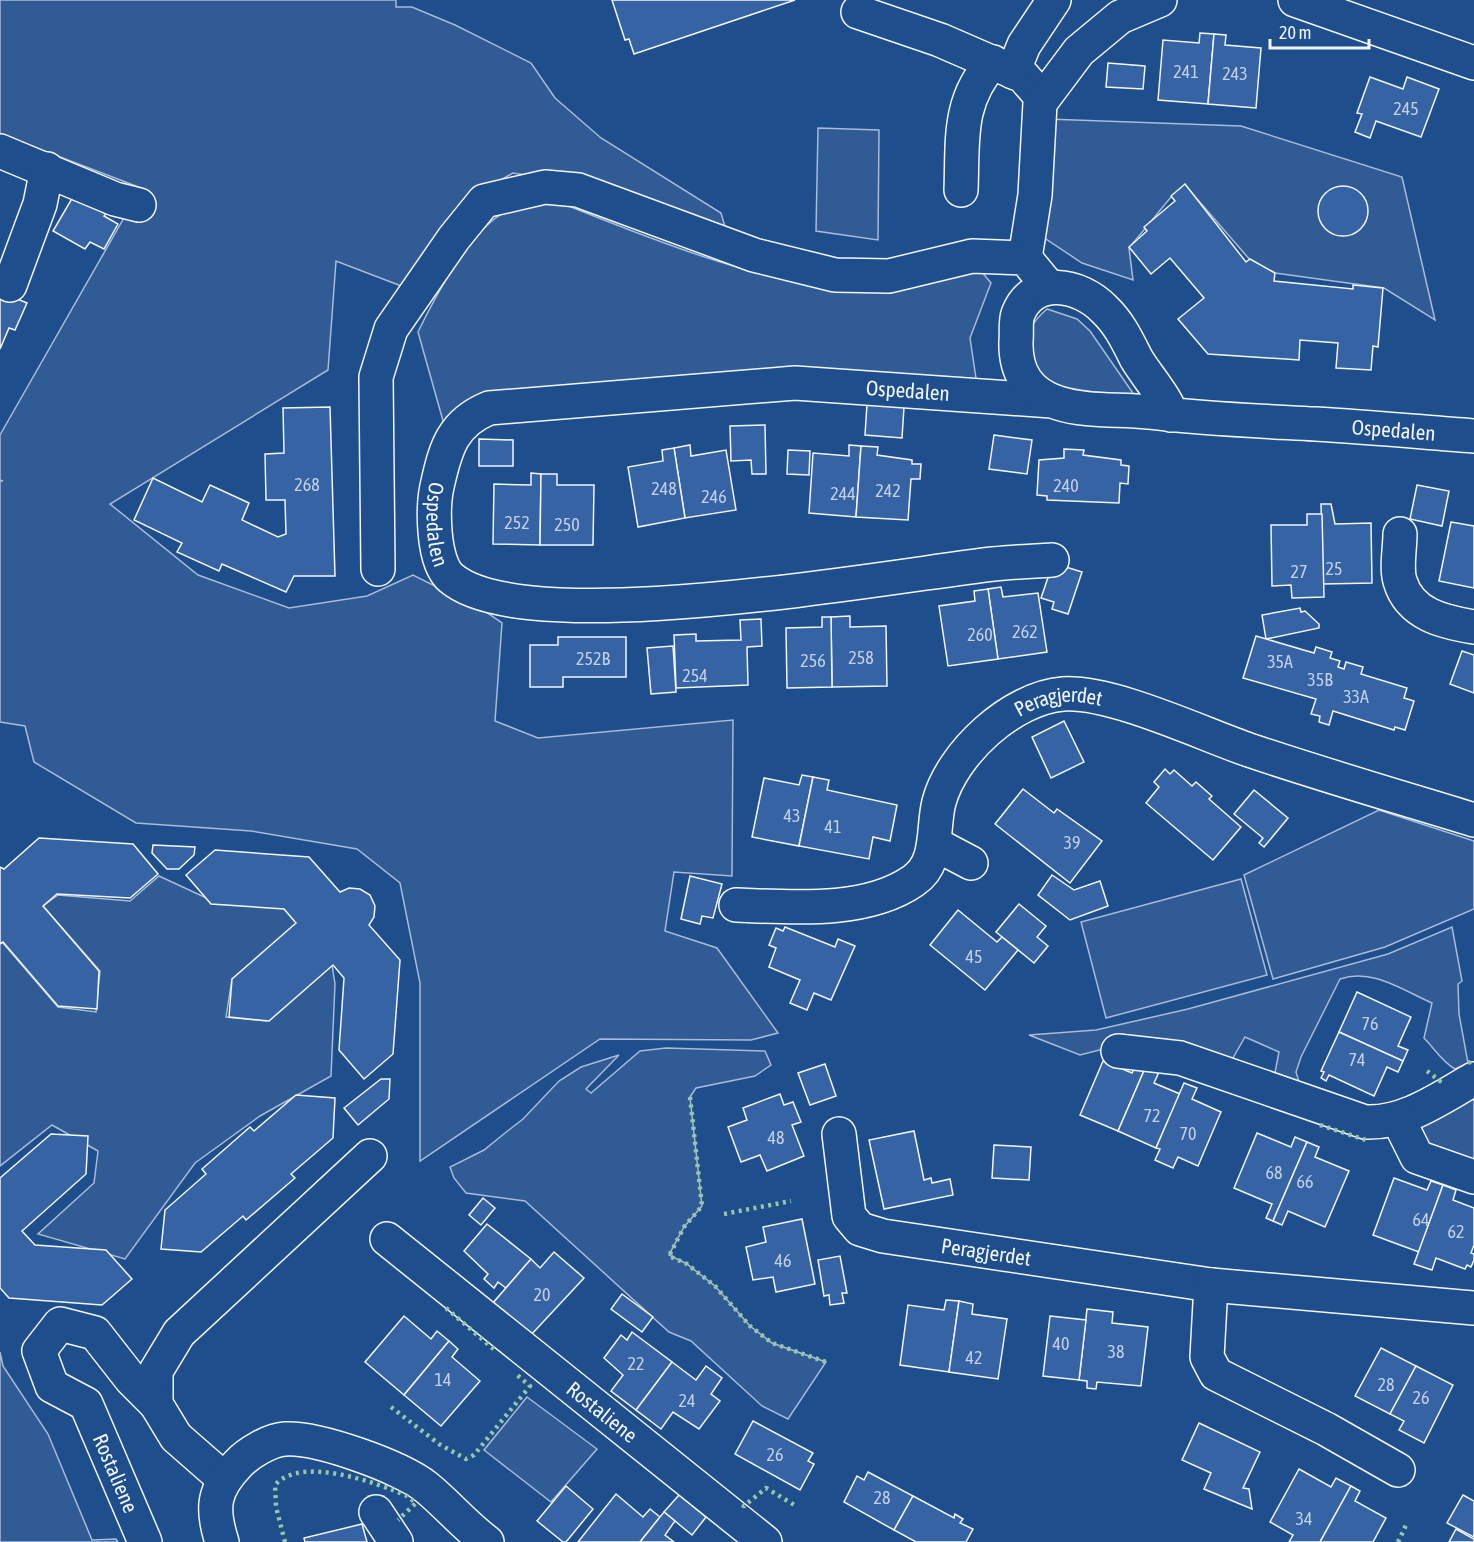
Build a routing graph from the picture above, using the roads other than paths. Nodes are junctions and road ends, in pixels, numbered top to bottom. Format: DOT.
graph roads {
  1 [pos="1054,0"];
  2 [pos="1161,0"];
  3 [pos="1296,0"];
  4 [pos="858,12"];
  5 [pos="1474,63"];
  6 [pos="1003,67"];
  7 [pos="1043,99"];
  8 [pos="0,151"];
  9 [pos="47,170"];
  10 [pos="961,190"];
  11 [pos="139,205"];
  12 [pos="1025,258"];
  13 [pos="10,285"];
  14 [pos="1048,286"];
  15 [pos="1052,401"];
  16 [pos="1171,415"];
  17 [pos="1474,436"];
  18 [pos="1400,534"];
  19 [pos="1052,560"];
  20 [pos="378,569"];
  21 [pos="1474,627"];
  22 [pos="1474,820"];
  23 [pos="935,844"];
  24 [pos="971,863"];
  25 [pos="736,905"];
  26 [pos="1118,1051"];
  27 [pos="1474,1079"];
  28 [pos="1398,1119"];
  29 [pos="839,1134"];
  30 [pos="370,1156"];
  31 [pos="1474,1177"];
  32 [pos="387,1239"];
  33 [pos="1211,1285"];
  34 [pos="1474,1308"];
  35 [pos="86,1404"];
  36 [pos="156,1404"];
  37 [pos="1398,1470"];
  38 [pos="224,1479"];
  39 [pos="376,1512"];
  40 [pos="483,1541"];
  41 [pos="145,1542"];
  42 [pos="222,1542"];
  43 [pos="396,1542"];
  44 [pos="765,1542"];
  1 -- 6 [label="street"];
  2 -- 7 [label="street"];
  3 -- 5 [label="street"];
  4 -- 6 [label="street"];
  6 -- 7 [label="street"];
  6 -- 10 [label="street"];
  7 -- 12 [label="street"];
  8 -- 9 [label="street"];
  9 -- 11 [label="street"];
  9 -- 13 [label="street"];
  12 -- 14 [label="street"];
  12 -- 20 [label="street"];
  14 -- 15 [label="street, Ospedalen"];
  14 -- 16 [label="street"];
  15 -- 16 [label="street, Ospedalen"];
  15 -- 19 [label="street, Ospedalen"];
  16 -- 17 [label="street, Ospedalen"];
  18 -- 21 [label="street"];
  22 -- 23 [label="street, Peragjerdet"];
  23 -- 24 [label="street"];
  23 -- 25 [label="street, Peragjerdet"];
  26 -- 28 [label="street"];
  27 -- 28 [label="street"];
  28 -- 31 [label="street"];
  29 -- 33 [label="street, Peragjerdet"];
  30 -- 36 [label="street"];
  32 -- 44 [label="street, Rostaliene"];
  33 -- 34 [label="street, Peragjerdet"];
  33 -- 37 [label="street"];
  35 -- 36 [label="street"];
  35 -- 36 [label="street"];
  35 -- 41 [label="street, Rostaliene"];
  36 -- 38 [label="street"];
  38 -- 40 [label="street"];
  38 -- 42 [label="street"];
  39 -- 43 [label="street"];
}
